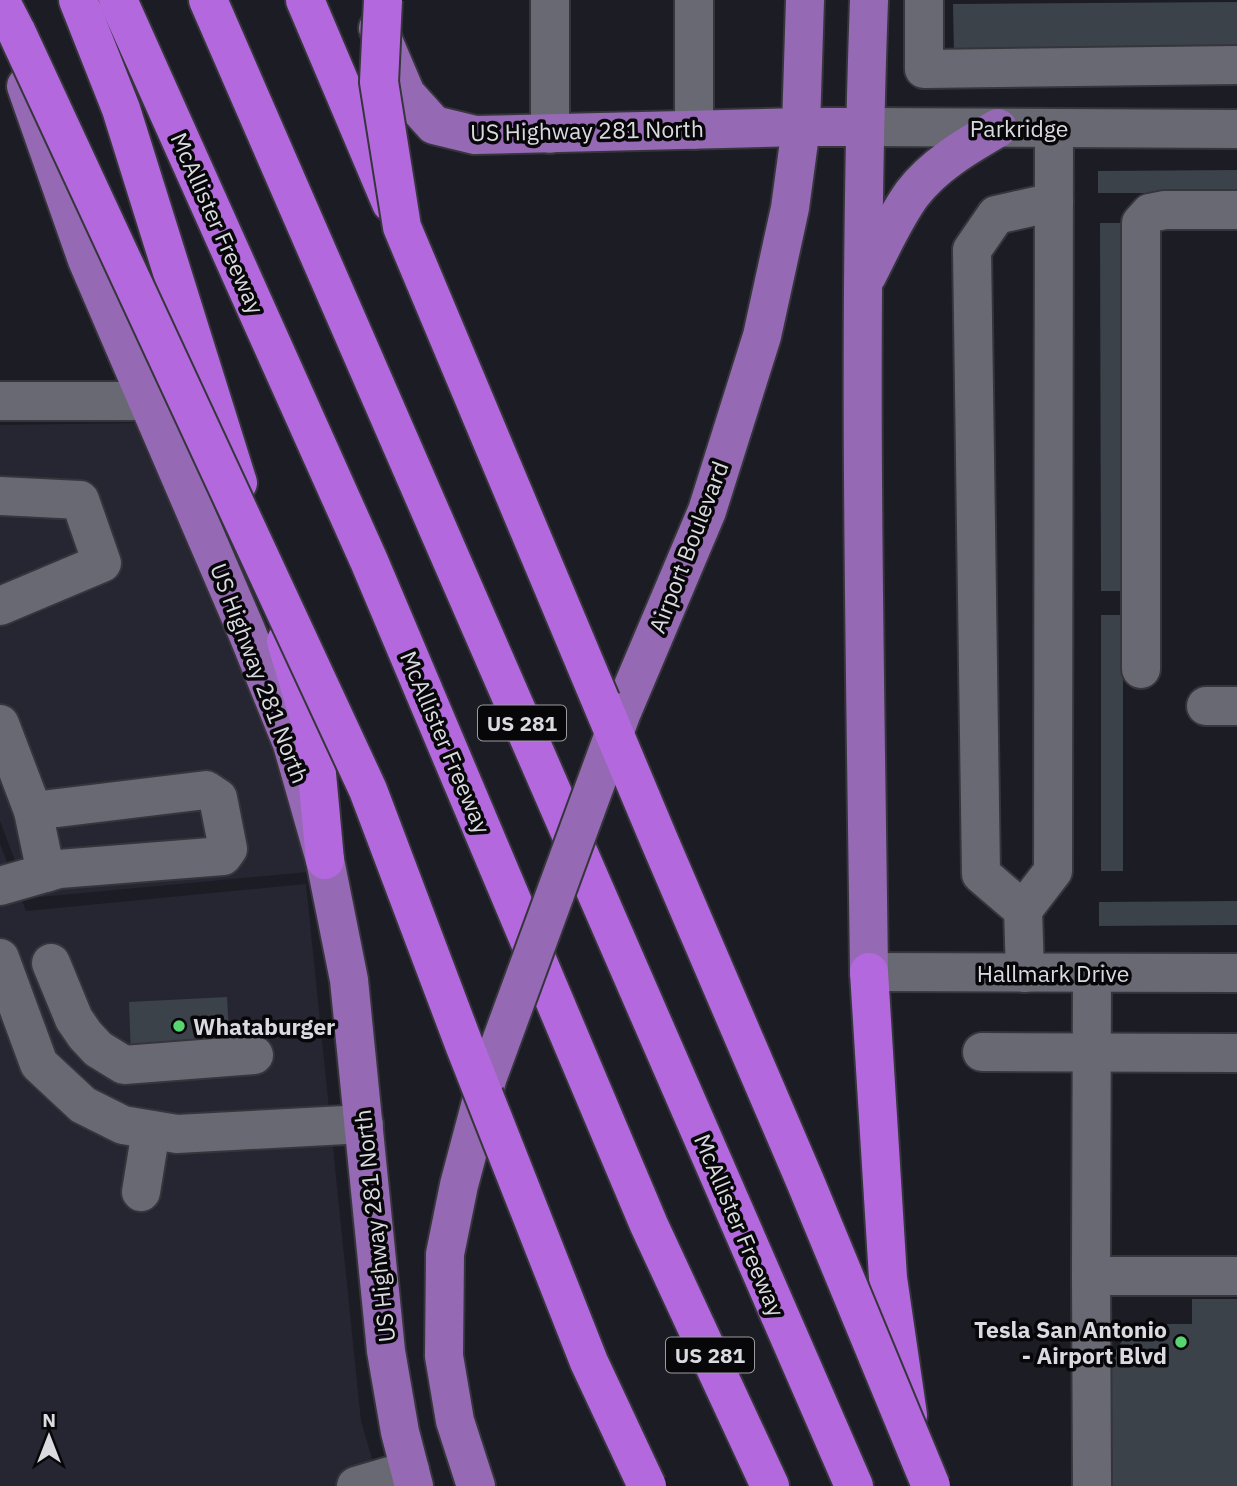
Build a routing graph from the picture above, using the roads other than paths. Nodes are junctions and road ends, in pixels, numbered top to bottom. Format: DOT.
graph roads {
  1 [pos="78,0"];
  2 [pos="118,0"];
  3 [pos="208,0"];
  4 [pos="213,0"];
  5 [pos="305,0"];
  6 [pos="366,0"];
  7 [pos="383,0"];
  8 [pos="550,0"];
  9 [pos="694,0"];
  10 [pos="806,0"];
  11 [pos="869,0"];
  12 [pos="924,0"];
  13 [pos="6,13"];
  14 [pos="224,37"];
  15 [pos="1237,65"];
  16 [pos="802,127"];
  17 [pos="864,127"];
  18 [pos="998,128"];
  19 [pos="1054,128"];
  20 [pos="1237,129"];
  21 [pos="694,130"];
  22 [pos="550,134"];
  23 [pos="1054,202"];
  24 [pos="1237,209"];
  25 [pos="402,227"];
  26 [pos="864,281"];
  27 [pos="0,401"];
  28 [pos="149,401"];
  29 [pos="0,496"];
  30 [pos="0,606"];
  31 [pos="1141,669"];
  32 [pos="0,724"];
  33 [pos="33,811"];
  34 [pos="325,860"];
  35 [pos="46,873"];
  36 [pos="0,886"];
  37 [pos="1023,910"];
  38 [pos="0,958"];
  39 [pos="51,963"];
  40 [pos="869,972"];
  41 [pos="1025,973"];
  42 [pos="1237,973"];
  43 [pos="1092,974"];
  44 [pos="982,1052"];
  45 [pos="1092,1052"];
  46 [pos="1237,1053"];
  47 [pos="254,1055"];
  48 [pos="364,1124"];
  49 [pos="151,1130"];
  50 [pos="141,1192"];
  51 [pos="1091,1276"];
  52 [pos="1237,1276"];
  53 [pos="412,1478"];
  54 [pos="356,1486"];
  55 [pos="476,1486"];
  56 [pos="647,1486"];
  57 [pos="770,1486"];
  58 [pos="854,1486"];
  59 [pos="919,1486"];
  60 [pos="931,1486"];
  61 [pos="1092,1486"];
  1 -- 34 [label="highway"];
  2 -- 57 [label="highway, McAllister Freeway / US 281"];
  3 -- 14 [label="highway, McAllister Freeway / US 281"];
  4 -- 14 [label="highway"];
  5 -- 25 [label="highway, bridge"];
  6 -- 22 [label="main road, US Highway 281 North"];
  7 -- 25 [label="highway, bridge"];
  8 -- 22 [label="street"];
  9 -- 21 [label="street"];
  10 -- 16 [label="main road, Airport Boulevard"];
  11 -- 17 [label="main road"];
  12 -- 15 [label="street"];
  13 -- 28 [label="main road, US Highway 281 North"];
  13 -- 56 [label="highway, bridge"];
  14 -- 58 [label="highway, McAllister Freeway / US 281"];
  16 -- 17 [label="main road, Parkridge"];
  16 -- 21 [label="main road, US Highway 281 North"];
  16 -- 55 [label="main road, Airport Boulevard, bridge"];
  17 -- 18 [label="street, Parkridge"];
  17 -- 26 [label="main road"];
  18 -- 19 [label="street, Parkridge"];
  18 -- 26 [label="main road"];
  19 -- 20 [label="street, Parkridge"];
  19 -- 23 [label="street"];
  21 -- 22 [label="main road, US Highway 281 North"];
  23 -- 37 [label="street"];
  23 -- 37 [label="street"];
  24 -- 31 [label="street"];
  25 -- 60 [label="highway, bridge"];
  26 -- 40 [label="main road"];
  27 -- 28 [label="street"];
  28 -- 34 [label="main road, US Highway 281 North"];
  29 -- 30 [label="street"];
  32 -- 33 [label="street"];
  33 -- 35 [label="street"];
  33 -- 35 [label="street"];
  34 -- 48 [label="main road, US Highway 281 North"];
  35 -- 36 [label="street"];
  37 -- 41 [label="street"];
  38 -- 49 [label="street"];
  39 -- 47 [label="street"];
  40 -- 41 [label="street, Hallmark Drive"];
  40 -- 59 [label="highway"];
  41 -- 43 [label="street, Hallmark Drive"];
  42 -- 43 [label="street, Hallmark Drive"];
  43 -- 45 [label="street"];
  44 -- 45 [label="street"];
  45 -- 46 [label="street"];
  45 -- 51 [label="street"];
  48 -- 49 [label="street"];
  48 -- 53 [label="main road, US Highway 281 North"];
  49 -- 50 [label="street"];
  51 -- 52 [label="street"];
  51 -- 61 [label="street"];
  53 -- 54 [label="street"];
}
